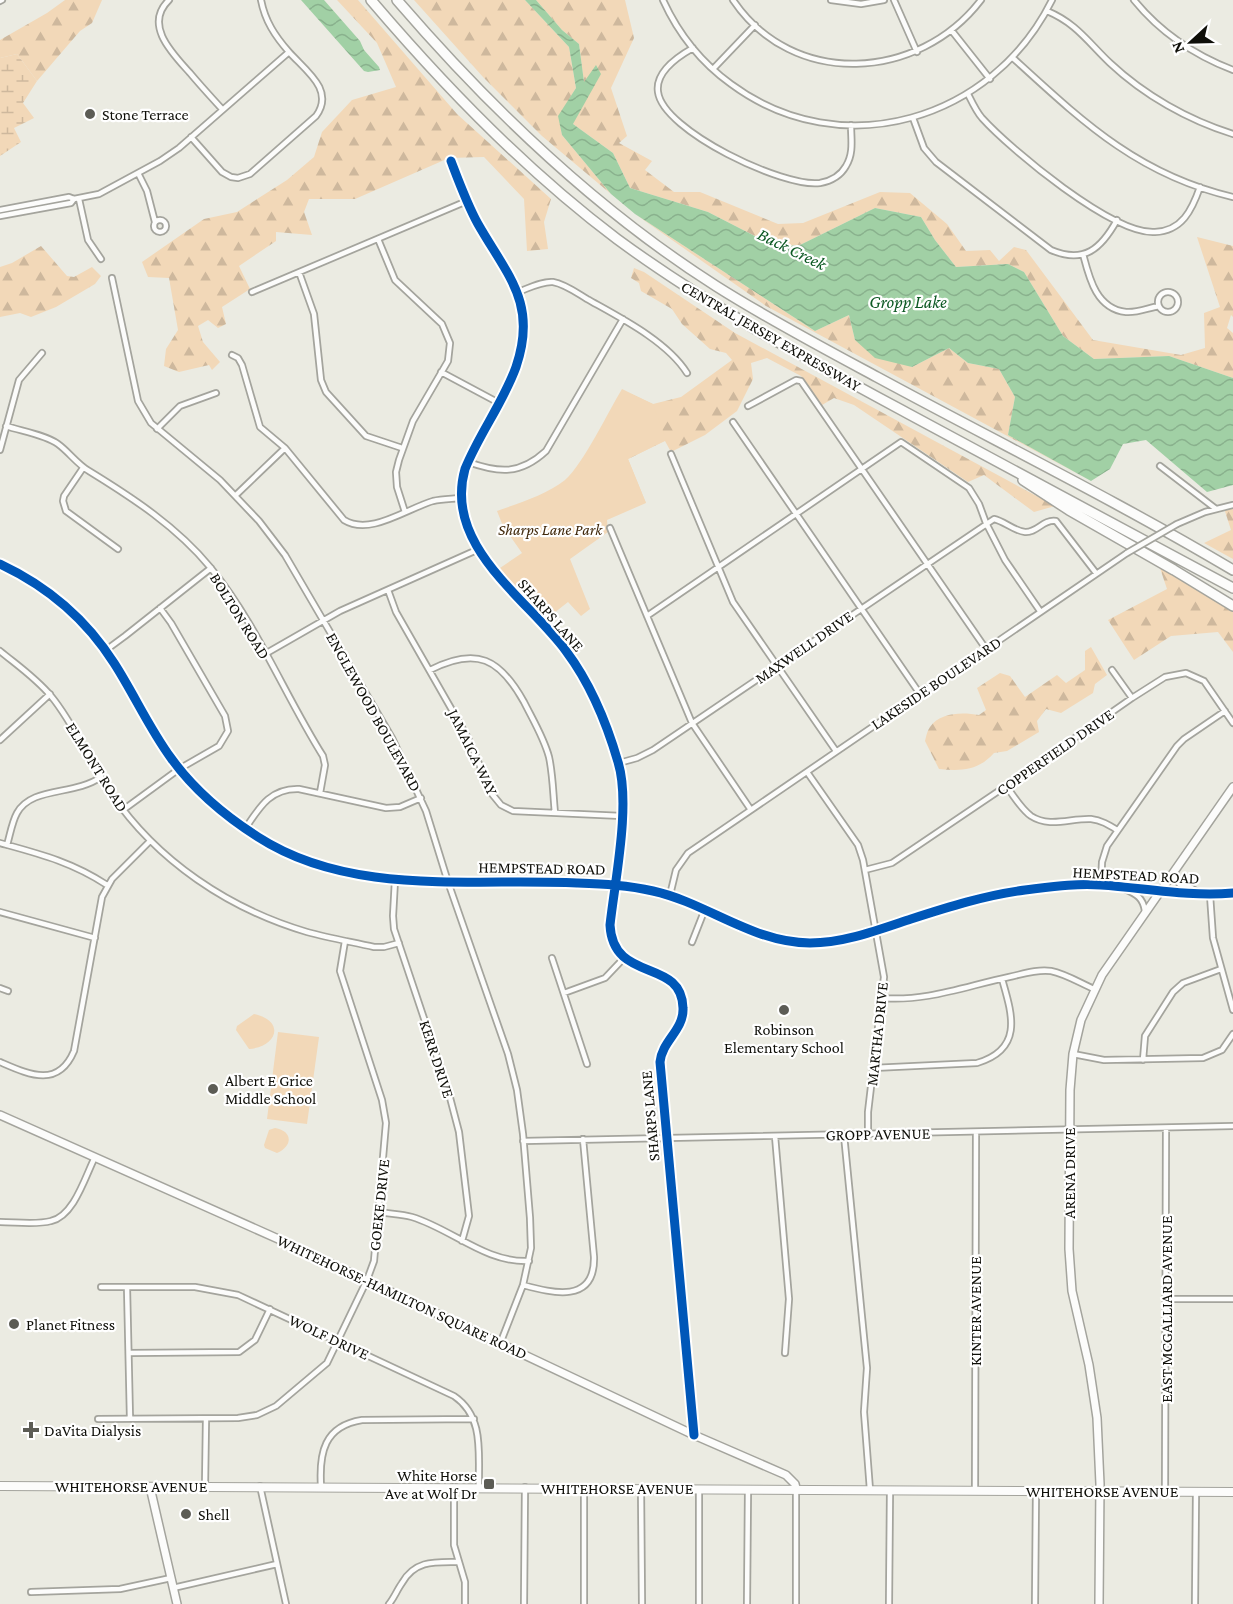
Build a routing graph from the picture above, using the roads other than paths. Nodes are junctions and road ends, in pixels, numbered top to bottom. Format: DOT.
graph roads {
  1 [pos="169,0"];
  2 [pos="261,0"];
  3 [pos="371,0"];
  4 [pos="397,0"];
  5 [pos="663,0"];
  6 [pos="734,0"];
  7 [pos="831,0"];
  8 [pos="884,0"];
  9 [pos="894,0"];
  10 [pos="981,0"];
  11 [pos="1052,0"];
  12 [pos="1134,0"];
  13 [pos="1047,11"];
  14 [pos="755,25"];
  15 [pos="952,31"];
  16 [pos="693,48"];
  17 [pos="289,52"];
  18 [pos="917,52"];
  19 [pos="1013,58"];
  20 [pos="713,69"];
  21 [pos="1233,70"];
  22 [pos="990,79"];
  23 [pos="968,94"];
  24 [pos="222,109"];
  25 [pos="914,118"];
  26 [pos="851,125"];
  27 [pos="1233,134"];
  28 [pos="191,137"];
  29 [pos="451,161"];
  30 [pos="138,173"];
  31 [pos="1200,188"];
  32 [pos="1233,197"];
  33 [pos="76,199"];
  34 [pos="467,201"];
  35 [pos="17,206"];
  36 [pos="0,210"];
  37 [pos="18,213"];
  38 [pos="0,216"];
  39 [pos="1117,220"];
  40 [pos="155,222"];
  41 [pos="378,238"];
  42 [pos="1083,254"];
  43 [pos="101,259"];
  44 [pos="299,272"];
  45 [pos="112,278"];
  46 [pos="252,292"];
  47 [pos="518,292"];
  48 [pos="1159,306"];
  49 [pos="623,320"];
  50 [pos="42,353"];
  51 [pos="232,355"];
  52 [pos="441,372"];
  53 [pos="687,373"];
  54 [pos="216,393"];
  55 [pos="499,403"];
  56 [pos="748,406"];
  57 [pos="733,422"];
  58 [pos="6,426"];
  59 [pos="157,429"];
  60 [pos="285,448"];
  61 [pos="402,448"];
  62 [pos="0,450"];
  63 [pos="671,454"];
  64 [pos="468,462"];
  65 [pos="1000,463"];
  66 [pos="1160,466"];
  67 [pos="83,468"];
  68 [pos="862,468"];
  69 [pos="236,495"];
  70 [pos="461,498"];
  71 [pos="1233,505"];
  72 [pos="1216,509"];
  73 [pos="405,512"];
  74 [pos="796,513"];
  75 [pos="986,523"];
  76 [pos="610,528"];
  77 [pos="118,549"];
  78 [pos="479,549"];
  79 [pos="926,563"];
  80 [pos="0,564"];
  81 [pos="719,567"];
  82 [pos="210,568"];
  83 [pos="1233,570"];
  84 [pos="1096,573"];
  85 [pos="1184,575"];
  86 [pos="1233,588"];
  87 [pos="388,590"];
  88 [pos="1233,600"];
  89 [pos="1233,606"];
  90 [pos="160,608"];
  91 [pos="861,608"];
  92 [pos="1040,611"];
  93 [pos="647,616"];
  94 [pos="324,620"];
  95 [pos="986,649"];
  96 [pos="106,650"];
  97 [pos="0,651"];
  98 [pos="265,654"];
  99 [pos="776,666"];
  100 [pos="430,670"];
  101 [pos="1112,670"];
  102 [pos="50,694"];
  103 [pos="920,694"];
  104 [pos="1132,698"];
  105 [pos="1225,711"];
  106 [pos="692,723"];
  107 [pos="1233,723"];
  108 [pos="0,740"];
  109 [pos="836,751"];
  110 [pos="619,763"];
  111 [pos="179,769"];
  112 [pos="807,772"];
  113 [pos="101,777"];
  114 [pos="1006,786"];
  115 [pos="1232,789"];
  116 [pos="320,794"];
  117 [pos="421,798"];
  118 [pos="123,810"];
  119 [pos="751,810"];
  120 [pos="555,813"];
  121 [pos="622,816"];
  122 [pos="246,829"];
  123 [pos="1118,830"];
  124 [pos="150,841"];
  125 [pos="0,843"];
  126 [pos="8,845"];
  127 [pos="865,870"];
  128 [pos="1173,873"];
  129 [pos="395,880"];
  130 [pos="448,882"];
  131 [pos="615,884"];
  132 [pos="107,885"];
  133 [pos="1101,885"];
  134 [pos="1119,888"];
  135 [pos="1161,890"];
  136 [pos="1233,893"];
  137 [pos="1200,894"];
  138 [pos="670,895"];
  139 [pos="1210,895"];
  140 [pos="705,909"];
  141 [pos="0,912"];
  142 [pos="1145,912"];
  143 [pos="876,931"];
  144 [pos="95,938"];
  145 [pos="345,941"];
  146 [pos="692,942"];
  147 [pos="399,943"];
  148 [pos="552,957"];
  149 [pos="624,958"];
  150 [pos="1221,969"];
  151 [pos="1002,978"];
  152 [pos="0,988"];
  153 [pos="1094,989"];
  154 [pos="8,991"];
  155 [pos="564,993"];
  156 [pos="881,998"];
  157 [pos="1233,1010"];
  158 [pos="1233,1034"];
  159 [pos="1073,1054"];
  160 [pos="1143,1060"];
  161 [pos="0,1062"];
  162 [pos="587,1064"];
  163 [pos="873,1068"];
  164 [pos="0,1115"];
  165 [pos="1233,1126"];
  166 [pos="1167,1128"];
  167 [pos="1070,1130"];
  168 [pos="976,1132"];
  169 [pos="868,1134"];
  170 [pos="844,1135"];
  171 [pos="775,1136"];
  172 [pos="667,1138"];
  173 [pos="583,1139"];
  174 [pos="523,1141"];
  175 [pos="94,1157"];
  176 [pos="379,1212"];
  177 [pos="0,1222"];
  178 [pos="462,1241"];
  179 [pos="529,1261"];
  180 [pos="367,1280"];
  181 [pos="523,1285"];
  182 [pos="101,1287"];
  183 [pos="127,1287"];
  184 [pos="1166,1299"];
  185 [pos="1233,1299"];
  186 [pos="270,1309"];
  187 [pos="339,1341"];
  188 [pos="500,1344"];
  189 [pos="129,1353"];
  190 [pos="785,1353"];
  191 [pos="98,1419"];
  192 [pos="130,1419"];
  193 [pos="206,1419"];
  194 [pos="474,1419"];
  195 [pos="694,1435"];
  196 [pos="0,1486"];
  197 [pos="205,1486"];
  198 [pos="260,1486"];
  199 [pos="321,1486"];
  200 [pos="150,1487"];
  201 [pos="454,1487"];
  202 [pos="479,1487"];
  203 [pos="525,1487"];
  204 [pos="584,1487"];
  205 [pos="641,1488"];
  206 [pos="699,1488"];
  207 [pos="748,1488"];
  208 [pos="796,1488"];
  209 [pos="870,1490"];
  210 [pos="1036,1490"];
  211 [pos="890,1491"];
  212 [pos="975,1491"];
  213 [pos="1100,1491"];
  214 [pos="1165,1491"];
  215 [pos="1196,1492"];
  216 [pos="1233,1492"];
  217 [pos="458,1562"];
  218 [pos="277,1564"];
  219 [pos="171,1578"];
  220 [pos="173,1588"];
  221 [pos="32,1592"];
  222 [pos="177,1604"];
  223 [pos="286,1604"];
  224 [pos="388,1604"];
  225 [pos="465,1604"];
  226 [pos="524,1604"];
  227 [pos="584,1604"];
  228 [pos="642,1604"];
  229 [pos="699,1604"];
  230 [pos="747,1604"];
  231 [pos="796,1604"];
  232 [pos="890,1604"];
  233 [pos="1035,1604"];
  234 [pos="1099,1604"];
  235 [pos="1195,1604"];
  1 -- 24 [label="street"];
  2 -- 17 [label="street"];
  3 -- 65 [label="highway, CENTRAL JERSEY EXPRESSWAY"];
  4 -- 83 [label="highway, CENTRAL JERSEY EXPRESSWAY"];
  5 -- 16 [label="street"];
  6 -- 14 [label="street"];
  7 -- 8 [label="street"];
  9 -- 18 [label="street"];
  10 -- 15 [label="street"];
  11 -- 13 [label="street"];
  12 -- 21 [label="street"];
  13 -- 19 [label="street"];
  13 -- 27 [label="street"];
  14 -- 18 [label="street"];
  14 -- 20 [label="street"];
  15 -- 18 [label="street"];
  15 -- 22 [label="street"];
  16 -- 20 [label="street"];
  16 -- 26 [label="street"];
  17 -- 24 [label="street"];
  17 -- 28 [label="street"];
  19 -- 22 [label="street"];
  19 -- 31 [label="street"];
  20 -- 26 [label="street"];
  22 -- 23 [label="street"];
  23 -- 25 [label="street"];
  23 -- 39 [label="street"];
  24 -- 28 [label="street"];
  25 -- 26 [label="street"];
  25 -- 42 [label="street"];
  28 -- 30 [label="street"];
  29 -- 34 [label="street, SHARPS LANE"];
  30 -- 33 [label="street"];
  30 -- 40 [label="street"];
  31 -- 32 [label="street"];
  31 -- 39 [label="street"];
  33 -- 35 [label="street"];
  33 -- 37 [label="street"];
  33 -- 43 [label="street"];
  34 -- 41 [label="street"];
  34 -- 47 [label="street, SHARPS LANE"];
  35 -- 36 [label="street"];
  35 -- 37 [label="street"];
  37 -- 38 [label="street"];
  39 -- 42 [label="street"];
  41 -- 44 [label="street"];
  41 -- 52 [label="street"];
  42 -- 48 [label="street"];
  44 -- 46 [label="street"];
  44 -- 61 [label="street"];
  45 -- 59 [label="street, ENGLEWOOD BOULEVARD"];
  47 -- 49 [label="street"];
  47 -- 55 [label="street, SHARPS LANE"];
  48 -- 48 [label="street"];
  49 -- 53 [label="street"];
  49 -- 64 [label="street"];
  50 -- 58 [label="street"];
  51 -- 60 [label="street"];
  52 -- 55 [label="street"];
  52 -- 61 [label="street"];
  54 -- 59 [label="street"];
  55 -- 64 [label="street, SHARPS LANE"];
  56 -- 68 [label="street"];
  57 -- 74 [label="street"];
  58 -- 62 [label="street"];
  58 -- 67 [label="street, BOLTON ROAD"];
  59 -- 69 [label="street, ENGLEWOOD BOULEVARD"];
  60 -- 69 [label="street"];
  60 -- 73 [label="street"];
  61 -- 73 [label="street"];
  63 -- 81 [label="street"];
  64 -- 70 [label="street, SHARPS LANE"];
  65 -- 85 [label="highway"];
  65 -- 86 [label="highway, CENTRAL JERSEY EXPRESSWAY"];
  66 -- 72 [label="street"];
  67 -- 77 [label="street"];
  67 -- 82 [label="street, BOLTON ROAD"];
  68 -- 74 [label="street"];
  68 -- 75 [label="street"];
  68 -- 79 [label="street"];
  69 -- 94 [label="street, ENGLEWOOD BOULEVARD"];
  70 -- 73 [label="street"];
  70 -- 78 [label="street, SHARPS LANE"];
  71 -- 72 [label="street, LAKESIDE BOULEVARD"];
  72 -- 84 [label="street, LAKESIDE BOULEVARD, bridge"];
  74 -- 81 [label="street"];
  74 -- 91 [label="street"];
  75 -- 79 [label="street, MAXWELL DRIVE"];
  75 -- 84 [label="street"];
  75 -- 92 [label="street"];
  76 -- 93 [label="street"];
  78 -- 87 [label="street"];
  78 -- 110 [label="street, SHARPS LANE"];
  79 -- 91 [label="street, MAXWELL DRIVE"];
  79 -- 95 [label="street"];
  80 -- 96 [label="street, HEMPSTEAD ROAD"];
  81 -- 93 [label="street"];
  81 -- 99 [label="street"];
  82 -- 90 [label="street"];
  82 -- 98 [label="street, BOLTON ROAD"];
  84 -- 92 [label="street, LAKESIDE BOULEVARD"];
  85 -- 88 [label="highway"];
  85 -- 89 [label="highway"];
  87 -- 94 [label="street"];
  87 -- 100 [label="street, JAMAICA WAY"];
  90 -- 96 [label="street"];
  90 -- 111 [label="street"];
  91 -- 99 [label="street, MAXWELL DRIVE"];
  91 -- 103 [label="street"];
  92 -- 95 [label="street, LAKESIDE BOULEVARD"];
  93 -- 106 [label="street"];
  94 -- 98 [label="street"];
  94 -- 117 [label="street, ENGLEWOOD BOULEVARD"];
  95 -- 103 [label="street, LAKESIDE BOULEVARD"];
  96 -- 111 [label="street, HEMPSTEAD ROAD"];
  97 -- 102 [label="street, ELMONT ROAD"];
  98 -- 116 [label="street, BOLTON ROAD"];
  99 -- 106 [label="street, MAXWELL DRIVE"];
  99 -- 109 [label="street"];
  100 -- 120 [label="street, JAMAICA WAY"];
  100 -- 120 [label="street"];
  101 -- 104 [label="street"];
  102 -- 108 [label="street"];
  102 -- 113 [label="street, ELMONT ROAD"];
  103 -- 109 [label="street, LAKESIDE BOULEVARD"];
  104 -- 105 [label="street, COPPERFIELD DRIVE"];
  104 -- 114 [label="street, COPPERFIELD DRIVE"];
  105 -- 107 [label="street, COPPERFIELD DRIVE"];
  105 -- 123 [label="street"];
  106 -- 110 [label="street, MAXWELL DRIVE"];
  106 -- 119 [label="street"];
  109 -- 112 [label="street, LAKESIDE BOULEVARD"];
  110 -- 121 [label="street, SHARPS LANE"];
  111 -- 118 [label="street"];
  111 -- 122 [label="street, HEMPSTEAD ROAD"];
  112 -- 119 [label="street, LAKESIDE BOULEVARD"];
  112 -- 127 [label="street, MARTHA DRIVE"];
  113 -- 118 [label="street, ELMONT ROAD"];
  113 -- 126 [label="street"];
  114 -- 123 [label="street"];
  114 -- 127 [label="street, COPPERFIELD DRIVE"];
  115 -- 128 [label="street, ARENA DRIVE"];
  116 -- 117 [label="street"];
  116 -- 122 [label="street"];
  117 -- 130 [label="street, ENGLEWOOD BOULEVARD"];
  118 -- 124 [label="street, ELMONT ROAD"];
  119 -- 138 [label="street, LAKESIDE BOULEVARD"];
  120 -- 121 [label="street, JAMAICA WAY"];
  121 -- 131 [label="street, SHARPS LANE"];
  122 -- 129 [label="street, HEMPSTEAD ROAD"];
  123 -- 133 [label="street"];
  124 -- 132 [label="street"];
  124 -- 145 [label="street, ELMONT ROAD"];
  125 -- 126 [label="street"];
  126 -- 132 [label="street"];
  127 -- 143 [label="street, MARTHA DRIVE"];
  128 -- 135 [label="street, ARENA DRIVE"];
  128 -- 137 [label="street"];
  129 -- 130 [label="street, HEMPSTEAD ROAD"];
  129 -- 147 [label="street, KERR DRIVE"];
  130 -- 131 [label="street, HEMPSTEAD ROAD"];
  130 -- 174 [label="street, ENGLEWOOD BOULEVARD"];
  131 -- 138 [label="street, HEMPSTEAD ROAD"];
  131 -- 149 [label="street, SHARPS LANE"];
  132 -- 144 [label="street"];
  133 -- 134 [label="street, HEMPSTEAD ROAD"];
  133 -- 143 [label="street, HEMPSTEAD ROAD"];
  134 -- 135 [label="street, HEMPSTEAD ROAD"];
  134 -- 142 [label="street"];
  135 -- 137 [label="street, HEMPSTEAD ROAD"];
  135 -- 142 [label="street, ARENA DRIVE"];
  136 -- 139 [label="street, HEMPSTEAD ROAD"];
  137 -- 139 [label="street, HEMPSTEAD ROAD"];
  138 -- 140 [label="street, HEMPSTEAD ROAD"];
  139 -- 150 [label="street"];
  140 -- 143 [label="street, HEMPSTEAD ROAD"];
  140 -- 146 [label="street"];
  141 -- 144 [label="street"];
  142 -- 153 [label="street, ARENA DRIVE"];
  143 -- 156 [label="street, MARTHA DRIVE"];
  144 -- 161 [label="street"];
  145 -- 147 [label="street, ELMONT ROAD"];
  145 -- 176 [label="street, GOEKE DRIVE"];
  147 -- 178 [label="street, KERR DRIVE"];
  148 -- 155 [label="street"];
  149 -- 155 [label="street"];
  149 -- 172 [label="street, SHARPS LANE"];
  150 -- 157 [label="street"];
  150 -- 160 [label="street"];
  151 -- 153 [label="street"];
  151 -- 156 [label="street"];
  151 -- 163 [label="street"];
  152 -- 154 [label="street"];
  153 -- 159 [label="street, ARENA DRIVE"];
  155 -- 162 [label="street"];
  156 -- 163 [label="street, MARTHA DRIVE"];
  158 -- 160 [label="street"];
  159 -- 160 [label="street"];
  159 -- 167 [label="street, ARENA DRIVE"];
  163 -- 169 [label="street, MARTHA DRIVE"];
  164 -- 175 [label="street, WHITEHORSE-HAMILTON SQUARE ROAD"];
  165 -- 166 [label="street, GROPP AVENUE"];
  166 -- 167 [label="street, GROPP AVENUE"];
  166 -- 184 [label="street, EAST MCGALLIARD AVENUE"];
  167 -- 168 [label="street, GROPP AVENUE"];
  167 -- 213 [label="street, ARENA DRIVE"];
  168 -- 169 [label="street, GROPP AVENUE"];
  168 -- 212 [label="street, KINTER AVENUE"];
  169 -- 170 [label="street, GROPP AVENUE"];
  170 -- 171 [label="street, GROPP AVENUE"];
  170 -- 209 [label="street"];
  171 -- 172 [label="street, GROPP AVENUE"];
  171 -- 190 [label="street"];
  172 -- 173 [label="street, GROPP AVENUE"];
  172 -- 195 [label="street, SHARPS LANE"];
  173 -- 174 [label="street, GROPP AVENUE"];
  173 -- 181 [label="street"];
  174 -- 179 [label="street, ENGLEWOOD BOULEVARD"];
  175 -- 177 [label="street"];
  175 -- 180 [label="street, WHITEHORSE-HAMILTON SQUARE ROAD"];
  176 -- 178 [label="street"];
  176 -- 180 [label="street, GOEKE DRIVE"];
  178 -- 179 [label="street"];
  179 -- 181 [label="street, ENGLEWOOD BOULEVARD"];
  180 -- 187 [label="street, GOEKE DRIVE"];
  180 -- 188 [label="street, WHITEHORSE-HAMILTON SQUARE ROAD"];
  181 -- 188 [label="street, ENGLEWOOD BOULEVARD"];
  182 -- 183 [label="street, WOLF DRIVE"];
  183 -- 186 [label="street, WOLF DRIVE"];
  183 -- 189 [label="street"];
  184 -- 185 [label="street"];
  184 -- 214 [label="street, EAST MCGALLIARD AVENUE"];
  186 -- 187 [label="street, WOLF DRIVE"];
  186 -- 189 [label="street"];
  187 -- 193 [label="street, GOEKE DRIVE"];
  187 -- 194 [label="street, WOLF DRIVE"];
  188 -- 195 [label="street, WHITEHORSE-HAMILTON SQUARE ROAD"];
  189 -- 192 [label="street"];
  191 -- 192 [label="street, GOEKE DRIVE"];
  192 -- 193 [label="street, GOEKE DRIVE"];
  193 -- 197 [label="street"];
  194 -- 199 [label="street"];
  194 -- 202 [label="street"];
  195 -- 208 [label="street, WHITEHORSE-HAMILTON SQUARE ROAD"];
  196 -- 200 [label="main road, WHITEHORSE AVENUE"];
  197 -- 198 [label="main road, WHITEHORSE AVENUE"];
  197 -- 200 [label="main road, WHITEHORSE AVENUE"];
  198 -- 199 [label="main road, WHITEHORSE AVENUE"];
  198 -- 218 [label="street"];
  199 -- 201 [label="main road, WHITEHORSE AVENUE"];
  200 -- 219 [label="street"];
  201 -- 202 [label="main road, WHITEHORSE AVENUE"];
  201 -- 217 [label="street"];
  202 -- 203 [label="main road, WHITEHORSE AVENUE"];
  203 -- 204 [label="main road, WHITEHORSE AVENUE"];
  203 -- 226 [label="street"];
  204 -- 205 [label="main road, WHITEHORSE AVENUE"];
  204 -- 227 [label="street"];
  205 -- 206 [label="main road, WHITEHORSE AVENUE"];
  205 -- 228 [label="street"];
  206 -- 207 [label="main road, WHITEHORSE AVENUE"];
  206 -- 229 [label="street"];
  207 -- 208 [label="main road, WHITEHORSE AVENUE"];
  207 -- 230 [label="street"];
  208 -- 209 [label="main road, WHITEHORSE AVENUE"];
  208 -- 231 [label="street"];
  209 -- 211 [label="main road, WHITEHORSE AVENUE"];
  210 -- 212 [label="main road, WHITEHORSE AVENUE"];
  210 -- 213 [label="main road, WHITEHORSE AVENUE"];
  210 -- 233 [label="street"];
  211 -- 212 [label="main road, WHITEHORSE AVENUE"];
  211 -- 232 [label="street"];
  213 -- 214 [label="main road, WHITEHORSE AVENUE"];
  213 -- 234 [label="street, ARENA DRIVE"];
  214 -- 215 [label="main road, WHITEHORSE AVENUE"];
  215 -- 216 [label="main road, WHITEHORSE AVENUE"];
  215 -- 235 [label="street"];
  217 -- 224 [label="street"];
  217 -- 225 [label="street"];
  218 -- 220 [label="street"];
  218 -- 223 [label="street"];
  219 -- 220 [label="street"];
  219 -- 221 [label="street"];
  220 -- 222 [label="street"];
}
